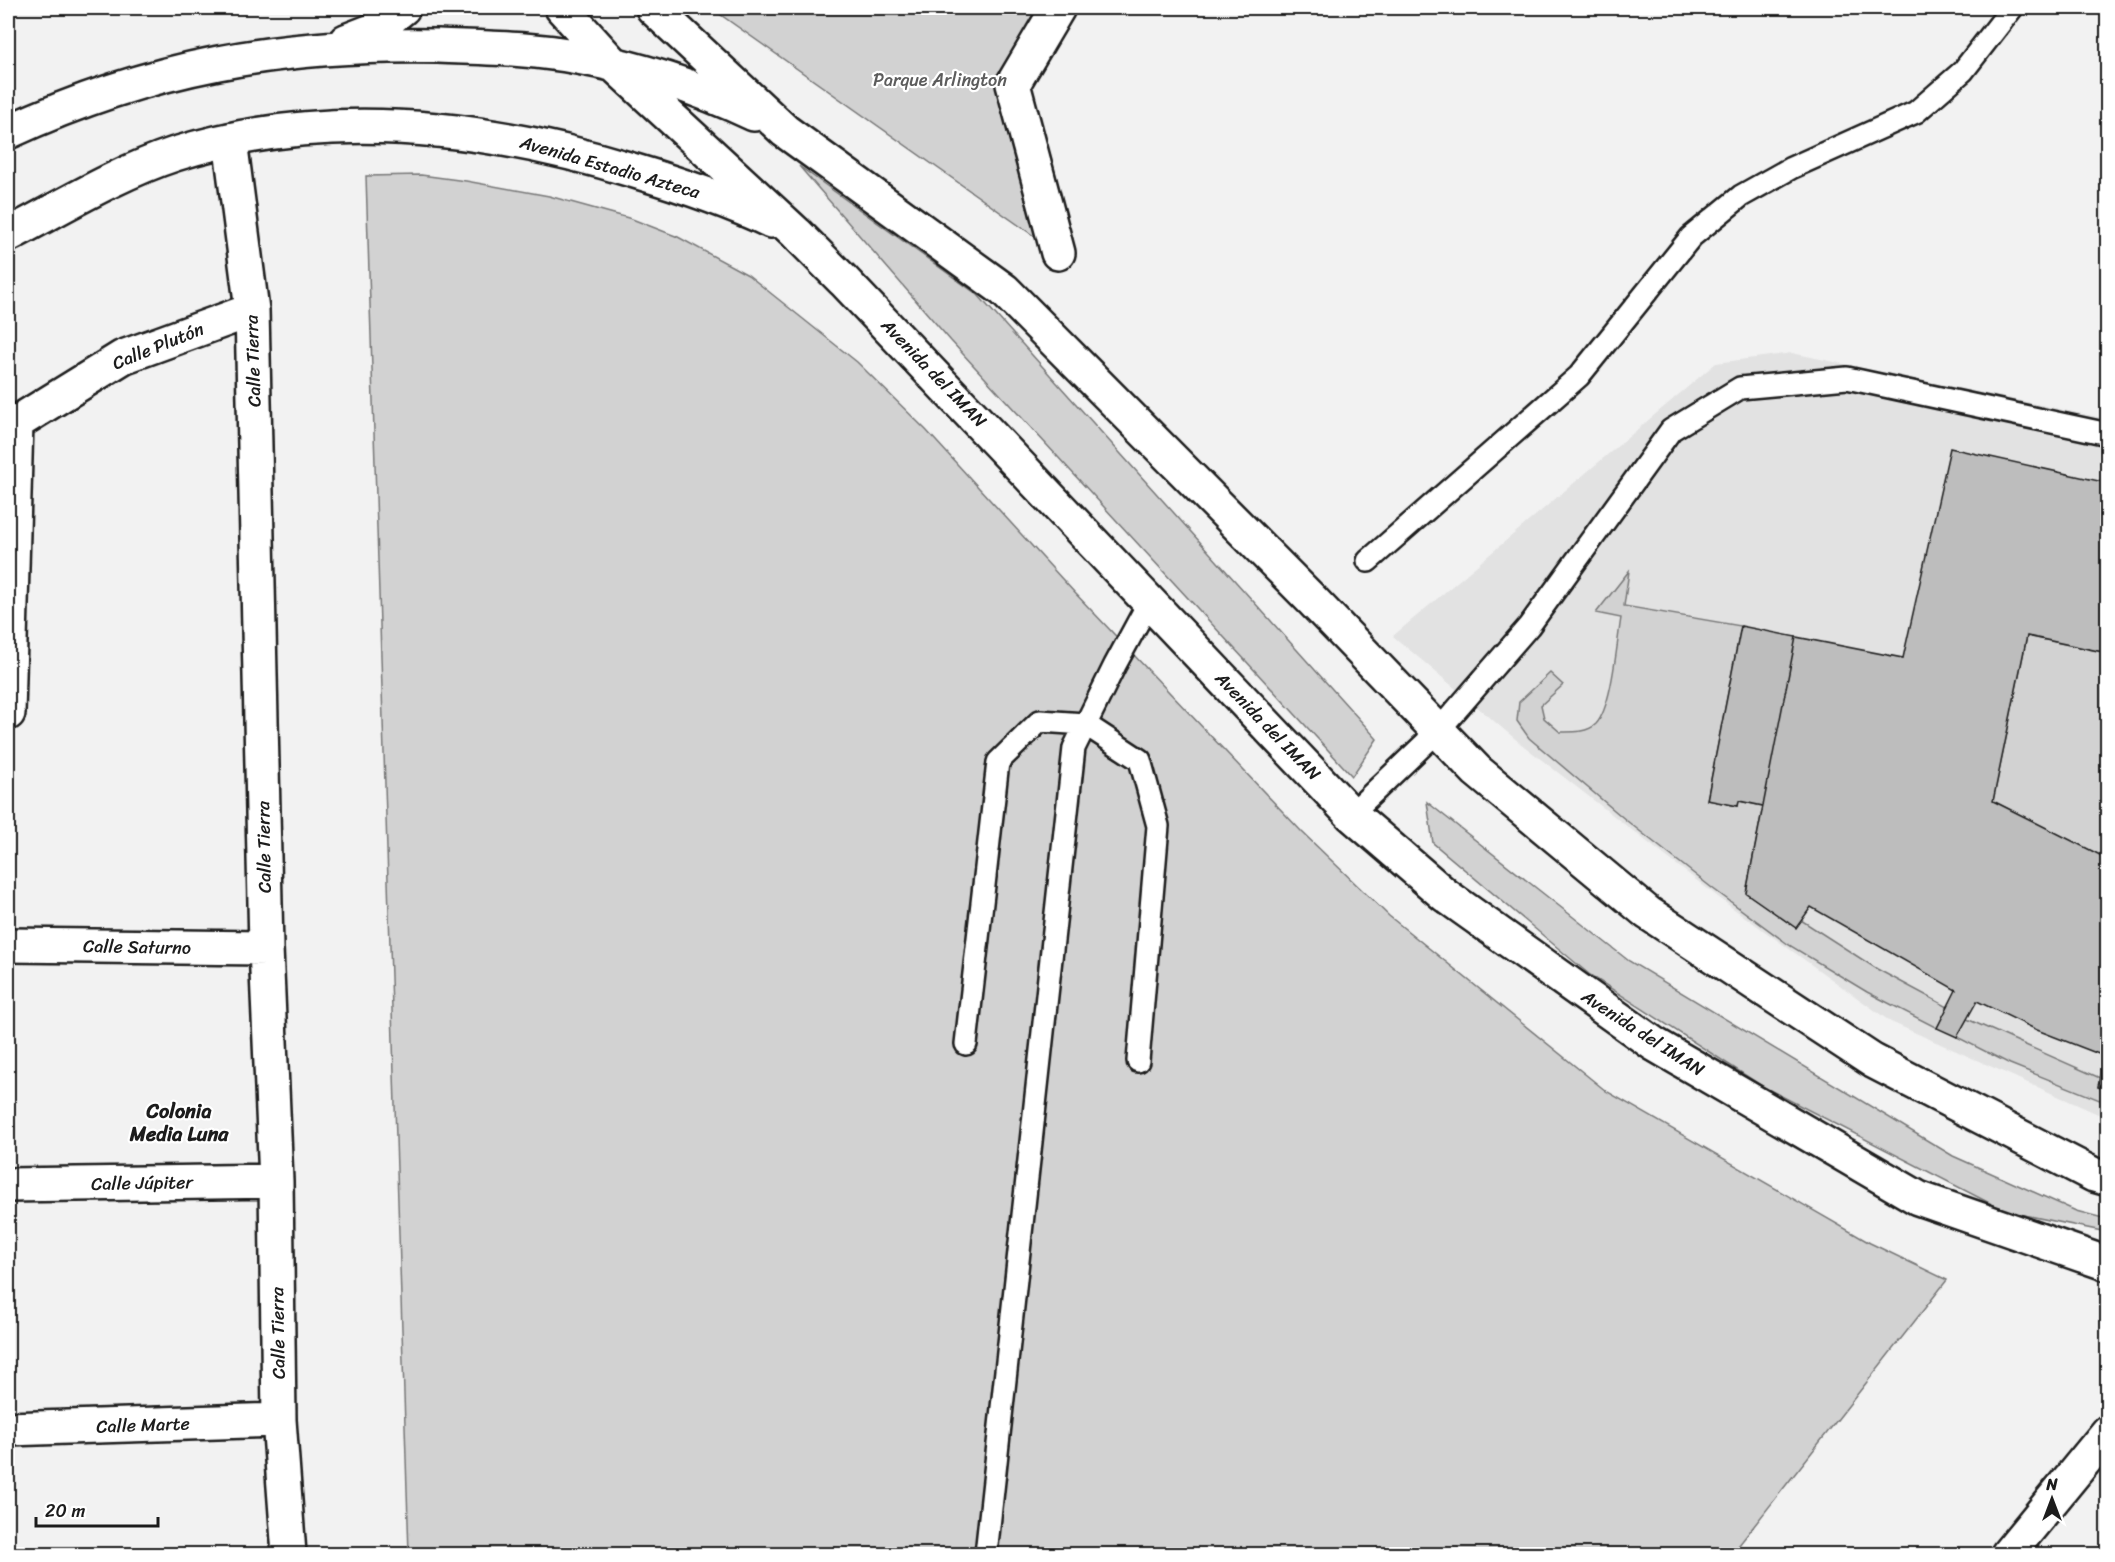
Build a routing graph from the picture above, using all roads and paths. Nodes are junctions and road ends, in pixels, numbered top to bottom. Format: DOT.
graph roads {
  1 [pos="403,8"];
  2 [pos="562,8"];
  3 [pos="653,8"];
  4 [pos="1058,8"];
  5 [pos="2012,8"];
  6 [pos="328,48"];
  7 [pos="613,64"];
  8 [pos="785,131"];
  9 [pos="8,132"];
  10 [pos="230,140"];
  11 [pos="796,233"];
  12 [pos="8,235"];
  13 [pos="1058,253"];
  14 [pos="252,310"];
  15 [pos="12,425"];
  16 [pos="2108,434"];
  17 [pos="1368,561"];
  18 [pos="1149,602"];
  19 [pos="8,713"];
  20 [pos="1084,724"];
  21 [pos="1438,731"];
  22 [pos="1351,814"];
  23 [pos="8,945"];
  24 [pos="266,948"];
  25 [pos="966,1044"];
  26 [pos="1138,1061"];
  27 [pos="2108,1179"];
  28 [pos="276,1181"];
  29 [pos="8,1185"];
  30 [pos="2108,1264"];
  31 [pos="279,1420"];
  32 [pos="8,1429"];
  33 [pos="2108,1432"];
  34 [pos="289,1554"];
  35 [pos="986,1554"];
  36 [pos="2008,1554"];
  1 -- 6 [label="main road"];
  2 -- 7 [label="main road, Avenida del IMAN"];
  3 -- 8 [label="main road"];
  4 -- 13 [label="main road"];
  5 -- 17 [label="lane"];
  6 -- 7 [label="main road"];
  6 -- 9 [label="main road"];
  7 -- 8 [label="main road"];
  7 -- 11 [label="main road, Avenida del IMAN"];
  8 -- 21 [label="main road"];
  10 -- 11 [label="main road, Avenida Estadio Azteca"];
  10 -- 12 [label="main road, Avenida Estadio Azteca"];
  10 -- 14 [label="main road, Calle Tierra"];
  11 -- 18 [label="main road, Avenida del IMAN"];
  14 -- 15 [label="main road, Calle Plutón"];
  14 -- 24 [label="main road, Calle Tierra"];
  15 -- 19 [label="main road"];
  16 -- 21 [label="lane"];
  18 -- 20 [label="lane"];
  18 -- 22 [label="main road, Avenida del IMAN"];
  20 -- 25 [label="lane"];
  20 -- 26 [label="lane"];
  20 -- 35 [label="lane"];
  21 -- 22 [label="lane"];
  21 -- 27 [label="main road"];
  22 -- 30 [label="main road, Avenida del IMAN"];
  23 -- 24 [label="main road, Calle Saturno"];
  24 -- 28 [label="main road, Calle Tierra"];
  28 -- 29 [label="main road, Calle Júpiter"];
  28 -- 31 [label="main road, Calle Tierra"];
  31 -- 32 [label="main road, Calle Marte"];
  31 -- 34 [label="main road, Calle Tierra"];
  33 -- 36 [label="main road"];
}
